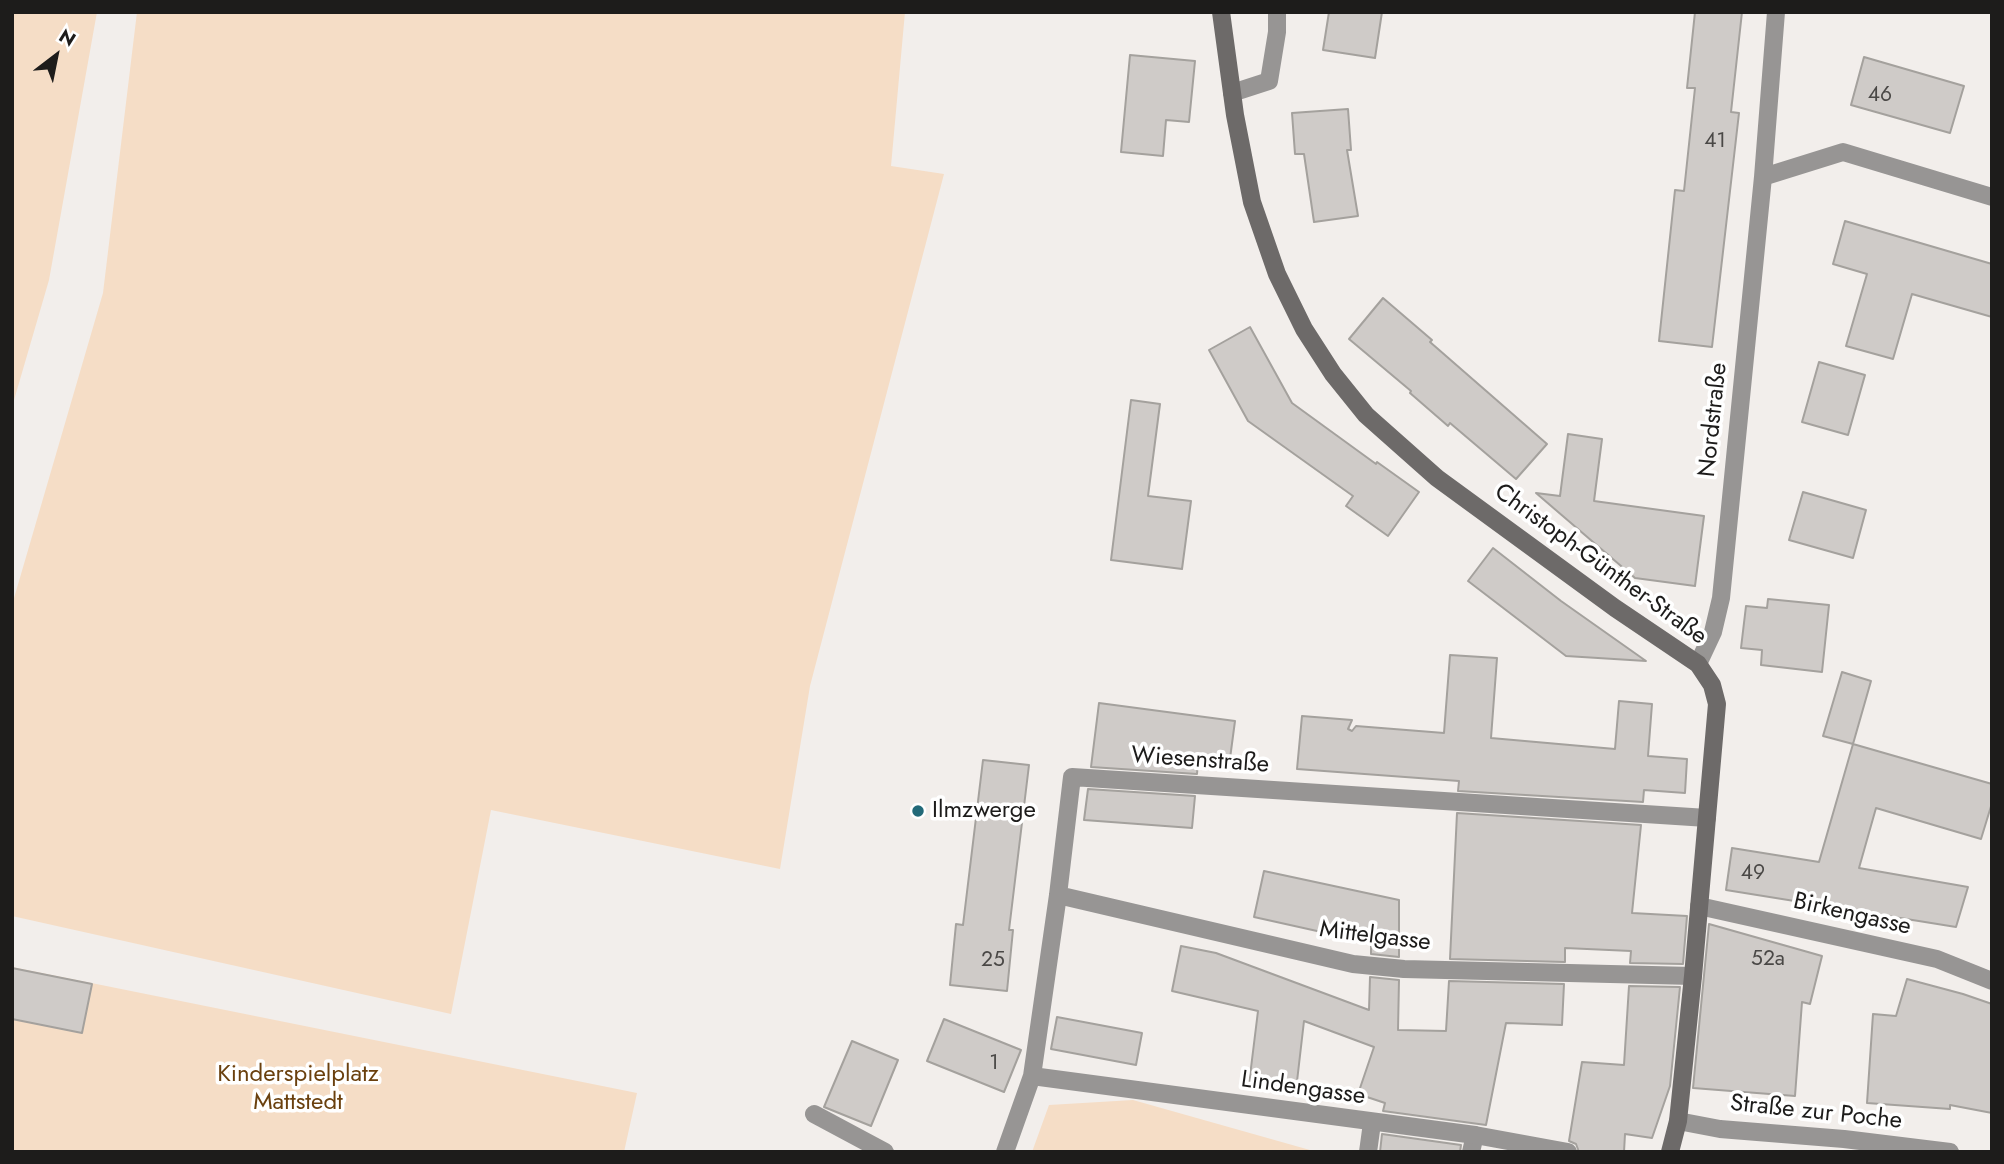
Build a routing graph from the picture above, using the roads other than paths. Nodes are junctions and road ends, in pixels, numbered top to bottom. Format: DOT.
graph roads {
  1 [pos="1221,12"];
  2 [pos="1277,12"];
  3 [pos="1776,12"];
  4 [pos="1232,93"];
  5 [pos="1763,177"];
  6 [pos="1992,197"];
  7 [pos="1698,664"];
  8 [pos="1707,818"];
  9 [pos="1058,895"];
  10 [pos="1699,905"];
  11 [pos="1693,976"];
  12 [pos="1992,981"];
  13 [pos="1032,1076"];
  14 [pos="814,1114"];
  15 [pos="1678,1121"];
  16 [pos="1372,1123"];
  17 [pos="1473,1144"];
  18 [pos="884,1152"];
  19 [pos="1005,1152"];
  20 [pos="1368,1152"];
  21 [pos="1568,1152"];
  22 [pos="1670,1152"];
  23 [pos="1950,1152"];
  1 -- 4 [label="street, Christoph-Günther-Straße"];
  2 -- 4 [label="street"];
  3 -- 5 [label="street, Nordstraße"];
  4 -- 7 [label="street, Christoph-Günther-Straße"];
  5 -- 6 [label="street"];
  5 -- 7 [label="street, Nordstraße"];
  7 -- 8 [label="street, Christoph-Günther-Straße"];
  8 -- 9 [label="street, Wiesenstraße"];
  8 -- 10 [label="street, Christoph-Günther-Straße"];
  9 -- 11 [label="street, Mittelgasse"];
  9 -- 13 [label="street, Wiesenstraße"];
  10 -- 11 [label="street, Christoph-Günther-Straße"];
  10 -- 12 [label="street, Birkengasse"];
  11 -- 15 [label="street, Christoph-Günther-Straße"];
  13 -- 16 [label="street, Lindengasse"];
  13 -- 19 [label="street, Wiesenstraße"];
  14 -- 18 [label="street"];
  15 -- 22 [label="street, Christoph-Günther-Straße"];
  15 -- 23 [label="street, Straße zur Poche"];
  16 -- 17 [label="street, Lindengasse"];
  16 -- 20 [label="street"];
  17 -- 21 [label="street, Lindengasse"];
}
